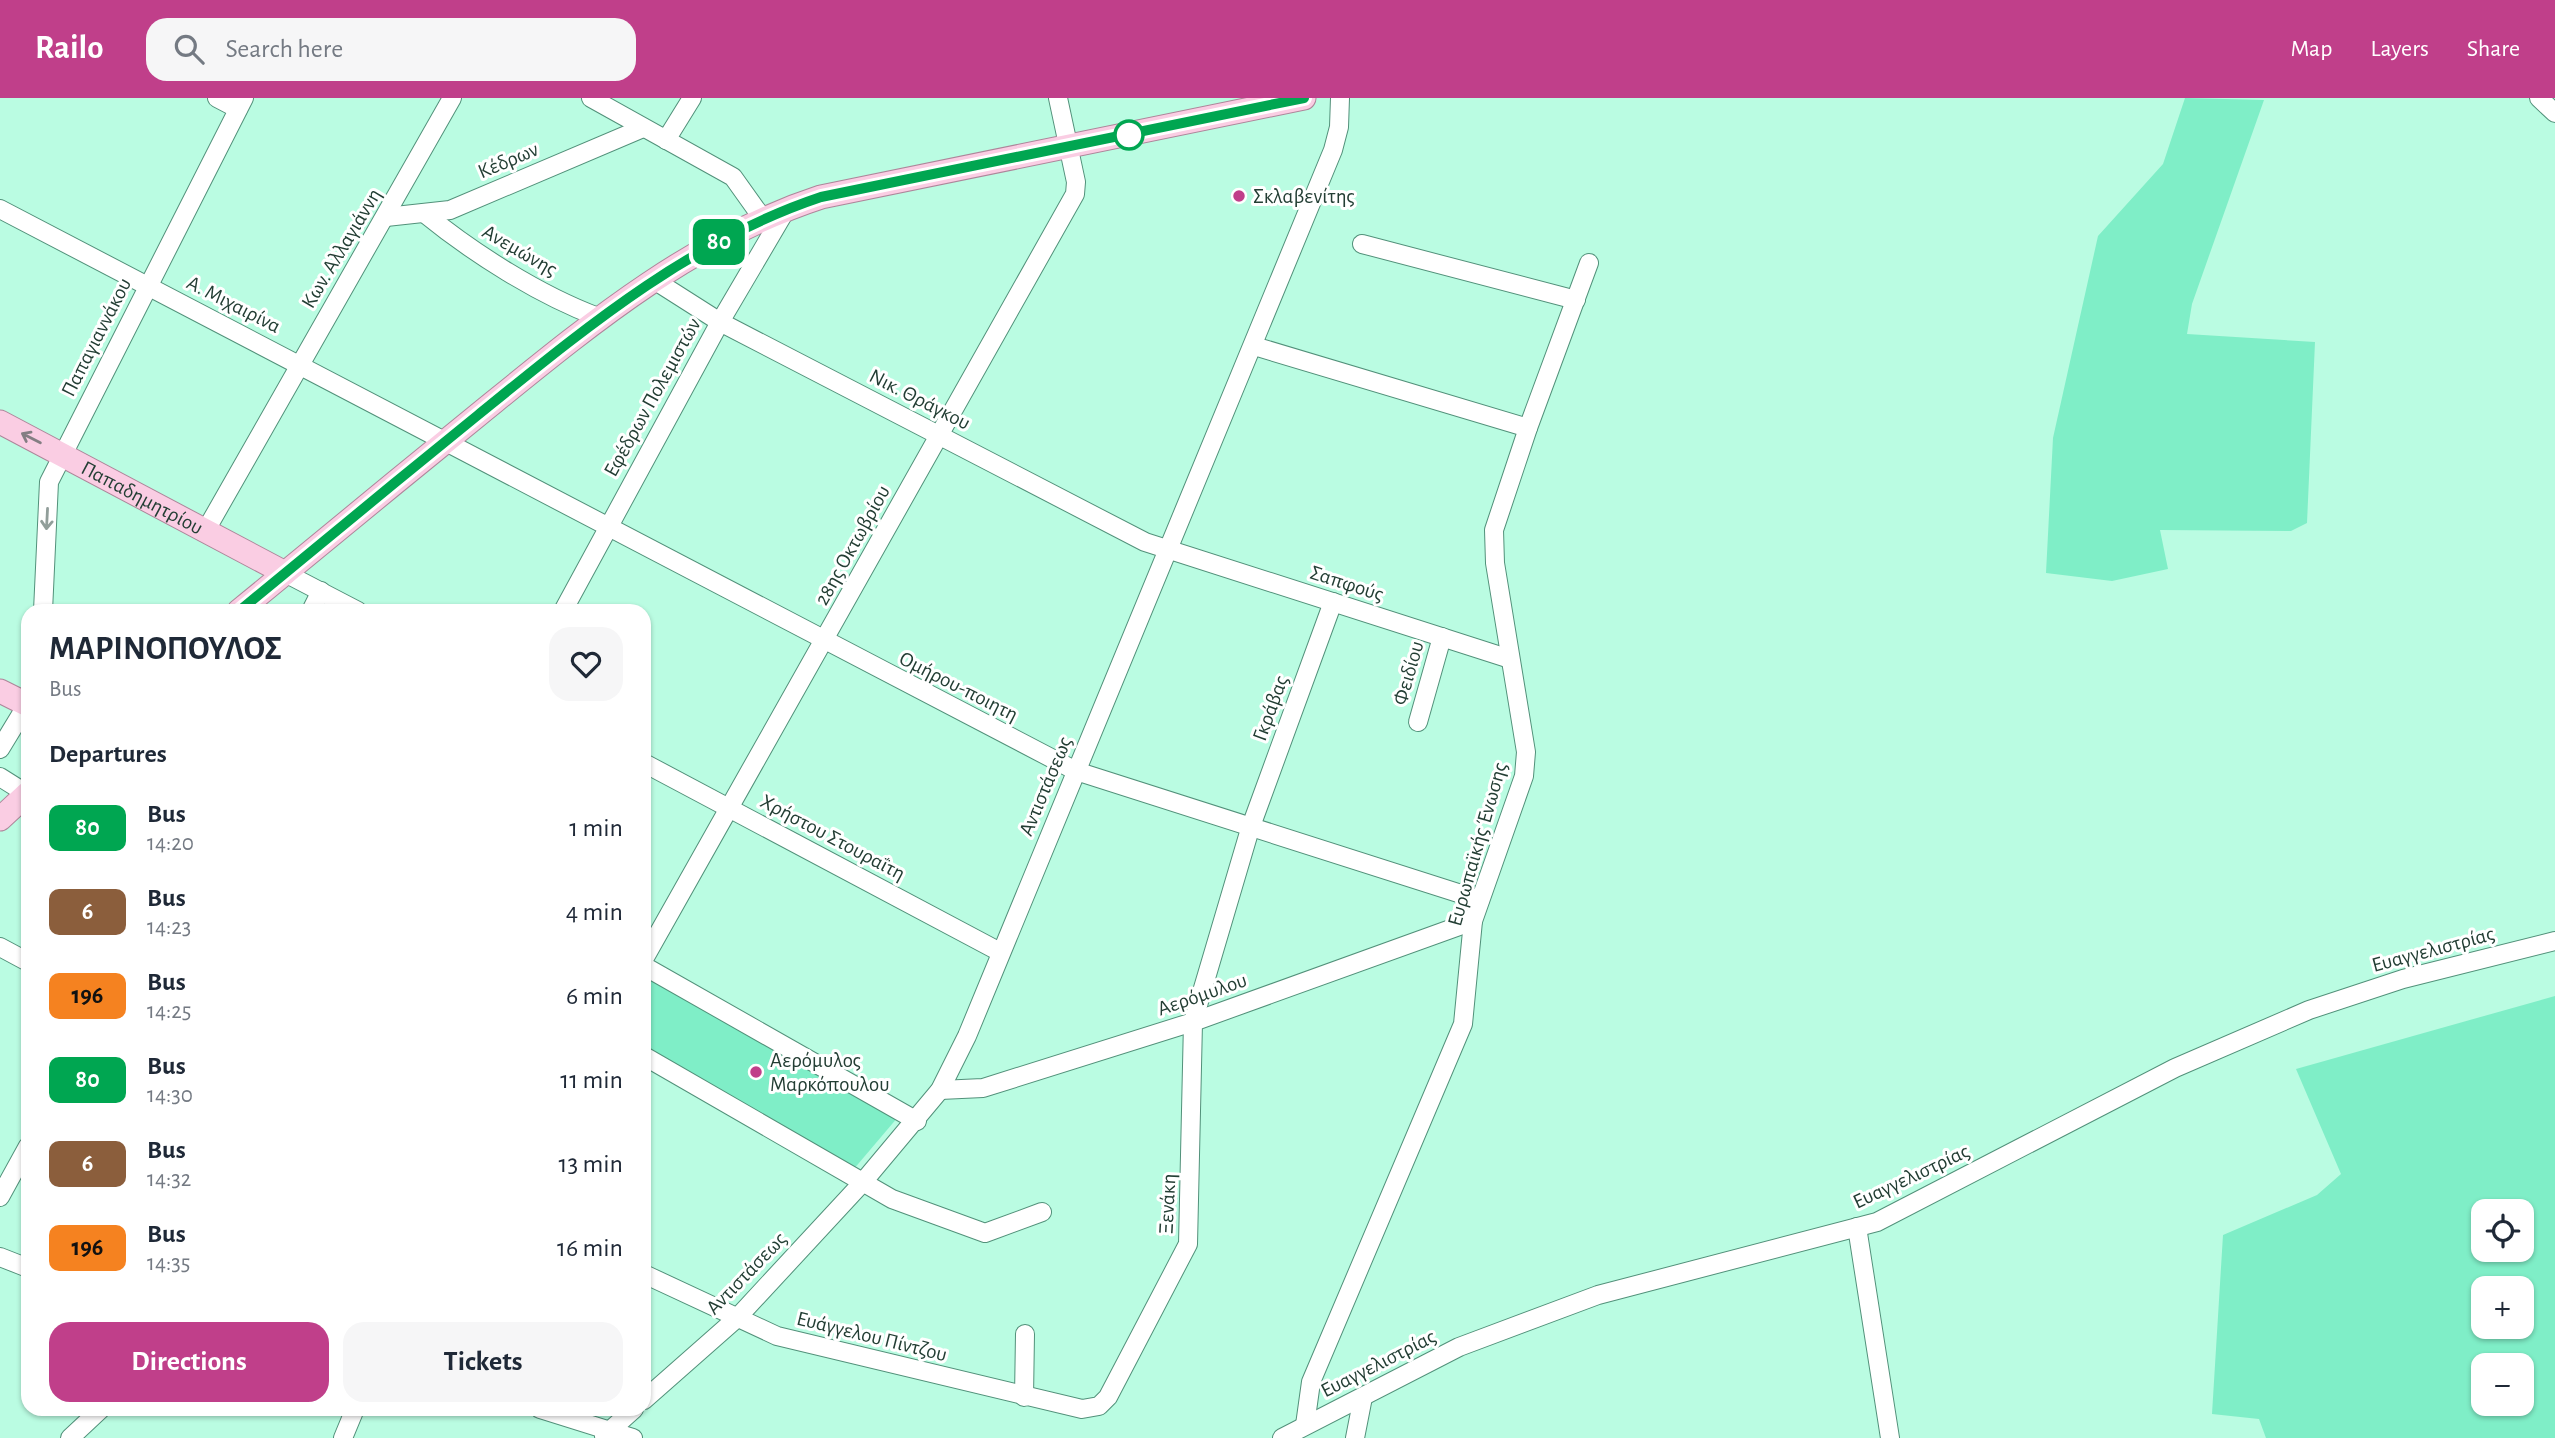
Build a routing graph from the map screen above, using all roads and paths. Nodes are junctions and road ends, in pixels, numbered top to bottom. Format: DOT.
graph roads {
  1 [pos="217,98"];
  2 [pos="452,98"];
  3 [pos="591,98"];
  4 [pos="692,98"];
  5 [pos="1058,98"];
  6 [pos="1304,98"];
  7 [pos="1340,98"];
  8 [pos="2539,98"];
  9 [pos="241,103"];
  10 [pos="2555,113"];
  11 [pos="643,128"];
  12 [pos="666,141"];
  13 [pos="1067,148"];
  14 [pos="788,208"];
  15 [pos="0,209"];
  16 [pos="424,213"];
  17 [pos="387,217"];
  18 [pos="763,219"];
  19 [pos="1362,244"];
  20 [pos="1589,263"];
  21 [pos="654,280"];
  22 [pos="148,285"];
  23 [pos="1577,300"];
  24 [pos="598,317"];
  25 [pos="720,322"];
  26 [pos="1254,346"];
  27 [pos="298,363"];
  28 [pos="0,422"];
  29 [pos="1528,428"];
  30 [pos="940,435"];
  31 [pos="447,441"];
  32 [pos="63,454"];
  33 [pos="607,526"];
  34 [pos="206,530"];
  35 [pos="1170,549"];
  36 [pos="285,573"];
  37 [pos="321,592"];
  38 [pos="1333,602"];
  39 [pos="43,604"];
  40 [pos="247,604"];
  41 [pos="314,604"];
  42 [pos="344,604"];
  43 [pos="567,604"];
  44 [pos="1442,637"];
  45 [pos="823,642"];
  46 [pos="1510,659"];
  47 [pos="0,691"];
  48 [pos="21,701"];
  49 [pos="21,715"];
  50 [pos="1418,722"];
  51 [pos="0,749"];
  52 [pos="651,767"];
  53 [pos="1076,771"];
  54 [pos="0,777"];
  55 [pos="21,790"];
  56 [pos="21,800"];
  57 [pos="729,808"];
  58 [pos="0,819"];
  59 [pos="1250,829"];
  60 [pos="1480,901"];
  61 [pos="1473,921"];
  62 [pos="2555,941"];
  63 [pos="0,947"];
  64 [pos="651,947"];
  65 [pos="1000,952"];
  66 [pos="21,958"];
  67 [pos="651,970"];
  68 [pos="1193,1022"];
  69 [pos="651,1060"];
  70 [pos="940,1090"];
  71 [pos="917,1121"];
  72 [pos="21,1159"];
  73 [pos="863,1182"];
  74 [pos="0,1197"];
  75 [pos="1042,1212"];
  76 [pos="1857,1227"];
  77 [pos="0,1257"];
  78 [pos="21,1265"];
  79 [pos="651,1277"];
  80 [pos="737,1318"];
  81 [pos="1025,1334"];
  82 [pos="651,1394"];
  83 [pos="1024,1397"];
  84 [pos="1363,1397"];
  85 [pos="1099,1406"];
  86 [pos="94,1416"];
  87 [pos="352,1416"];
  88 [pos="558,1416"];
  89 [pos="626,1416"];
  90 [pos="1305,1426"];
  91 [pos="605,1434"];
  92 [pos="70,1438"];
  93 [pos="343,1438"];
  94 [pos="633,1438"];
  95 [pos="1282,1438"];
  96 [pos="1355,1438"];
  97 [pos="1890,1438"];
  1 -- 9 [label="street"];
  2 -- 17 [label="street, Κων. Αλλαγιάννη"];
  3 -- 11 [label="street"];
  4 -- 12 [label="street"];
  5 -- 13 [label="street, 28ης Οκτωβρίου"];
  6 -- 13 [label="main road"];
  7 -- 26 [label="street, Αντιστάσεως"];
  8 -- 10 [label="street"];
  9 -- 22 [label="street, Παπαγιαννάκου"];
  11 -- 12 [label="street"];
  11 -- 16 [label="street, Κέδρων"];
  12 -- 18 [label="street"];
  13 -- 14 [label="main road"];
  13 -- 30 [label="street, 28ης Οκτωβρίου"];
  14 -- 18 [label="main road"];
  14 -- 25 [label="street, Εφέδρων Πολεμιστών"];
  15 -- 22 [label="street, Α. Μιχαιρίνα"];
  16 -- 17 [label="street, Κέδρων"];
  16 -- 24 [label="street, Ανεμώνης"];
  17 -- 27 [label="street, Κων. Αλλαγιάννη"];
  18 -- 21 [label="main road"];
  19 -- 23 [label="street"];
  20 -- 23 [label="street, Ευρωπαϊκής Ένωσης"];
  21 -- 24 [label="main road"];
  21 -- 25 [label="street, Νικ. Θράγκου"];
  22 -- 27 [label="street, Α. Μιχαιρίνα"];
  22 -- 32 [label="street, Παπαγιαννάκου"];
  23 -- 29 [label="street, Ευρωπαϊκής Ένωσης"];
  24 -- 31 [label="main road"];
  25 -- 30 [label="street, Νικ. Θράγκου"];
  25 -- 33 [label="street, Εφέδρων Πολεμιστών"];
  26 -- 29 [label="street"];
  26 -- 35 [label="street, Αντιστάσεως"];
  27 -- 31 [label="street, Α. Μιχαιρίνα"];
  27 -- 34 [label="street, Κων. Αλλαγιάννη"];
  32 -- 28 [label="main road, Παπαδημητρίου, one-way"];
  29 -- 46 [label="street, Ευρωπαϊκής Ένωσης"];
  30 -- 35 [label="street, Νικ. Θράγκου"];
  30 -- 45 [label="street, 28ης Οκτωβρίου"];
  31 -- 33 [label="street, Ομήρου-ποιητη"];
  31 -- 36 [label="main road"];
  32 -- 34 [label="main road, Παπαδημητρίου"];
  32 -- 39 [label="street, Παπαγιαννάκου, one-way"];
  33 -- 43 [label="street, Εφέδρων Πολεμιστών"];
  33 -- 45 [label="street, Ομήρου-ποιητη"];
  34 -- 36 [label="main road, Παπαδημητρίου"];
  35 -- 38 [label="street, Σαπφούς"];
  35 -- 53 [label="street, Αντιστάσεως"];
  36 -- 37 [label="street"];
  36 -- 40 [label="main road"];
  37 -- 41 [label="street"];
  37 -- 42 [label="street"];
  38 -- 44 [label="street, Σαπφούς"];
  38 -- 59 [label="street, Γκράβας"];
  44 -- 46 [label="street, Σαπφούς"];
  44 -- 50 [label="street, Φειδίου"];
  45 -- 53 [label="street, Ομήρου-ποιητη"];
  45 -- 57 [label="street, 28ης Οκτωβρίου"];
  46 -- 60 [label="street, Ευρωπαϊκής Ένωσης"];
  47 -- 48 [label="main road"];
  49 -- 51 [label="street"];
  52 -- 57 [label="street, Χρήστου Στουραΐτη"];
  53 -- 59 [label="street, Ομήρου-ποιητη"];
  53 -- 65 [label="street, Αντιστάσεως"];
  54 -- 55 [label="street"];
  56 -- 58 [label="main road"];
  57 -- 64 [label="street, 28ης Οκτωβρίου"];
  57 -- 65 [label="street, Χρήστου Στουραΐτη"];
  59 -- 60 [label="street, Ομήρου-ποιητη"];
  59 -- 68 [label="street, Γκράβας"];
  60 -- 61 [label="street, Ευρωπαϊκής Ένωσης"];
  61 -- 68 [label="street, Αερόμυλου"];
  61 -- 90 [label="street, Ευρωπαϊκής Ένωσης"];
  62 -- 76 [label="street, Ευαγγελιστρίας"];
  63 -- 66 [label="street"];
  65 -- 70 [label="street, Αντιστάσεως"];
  67 -- 71 [label="street"];
  68 -- 70 [label="street, Αερόμυλου"];
  68 -- 85 [label="street, Ξενάκη"];
  69 -- 73 [label="street"];
  70 -- 71 [label="street, Αντιστάσεως"];
  71 -- 73 [label="street, Αντιστάσεως"];
  72 -- 74 [label="street"];
  73 -- 75 [label="street"];
  73 -- 80 [label="street, Αντιστάσεως"];
  76 -- 84 [label="street, Ευαγγελιστρίας"];
  76 -- 97 [label="street"];
  77 -- 78 [label="street"];
  79 -- 80 [label="street, Ευάγγελου Πίντζου"];
  80 -- 82 [label="street, Αντιστάσεως"];
  80 -- 83 [label="street, Ευάγγελου Πίντζου"];
  81 -- 83 [label="street"];
  83 -- 85 [label="street, Ευάγγελου Πίντζου"];
  84 -- 90 [label="street, Ευαγγελιστρίας"];
  84 -- 96 [label="street"];
  86 -- 92 [label="street"];
  87 -- 93 [label="street"];
  88 -- 91 [label="street"];
  89 -- 91 [label="street"];
  90 -- 95 [label="street, Ευαγγελιστρίας"];
  91 -- 94 [label="street"];
}
